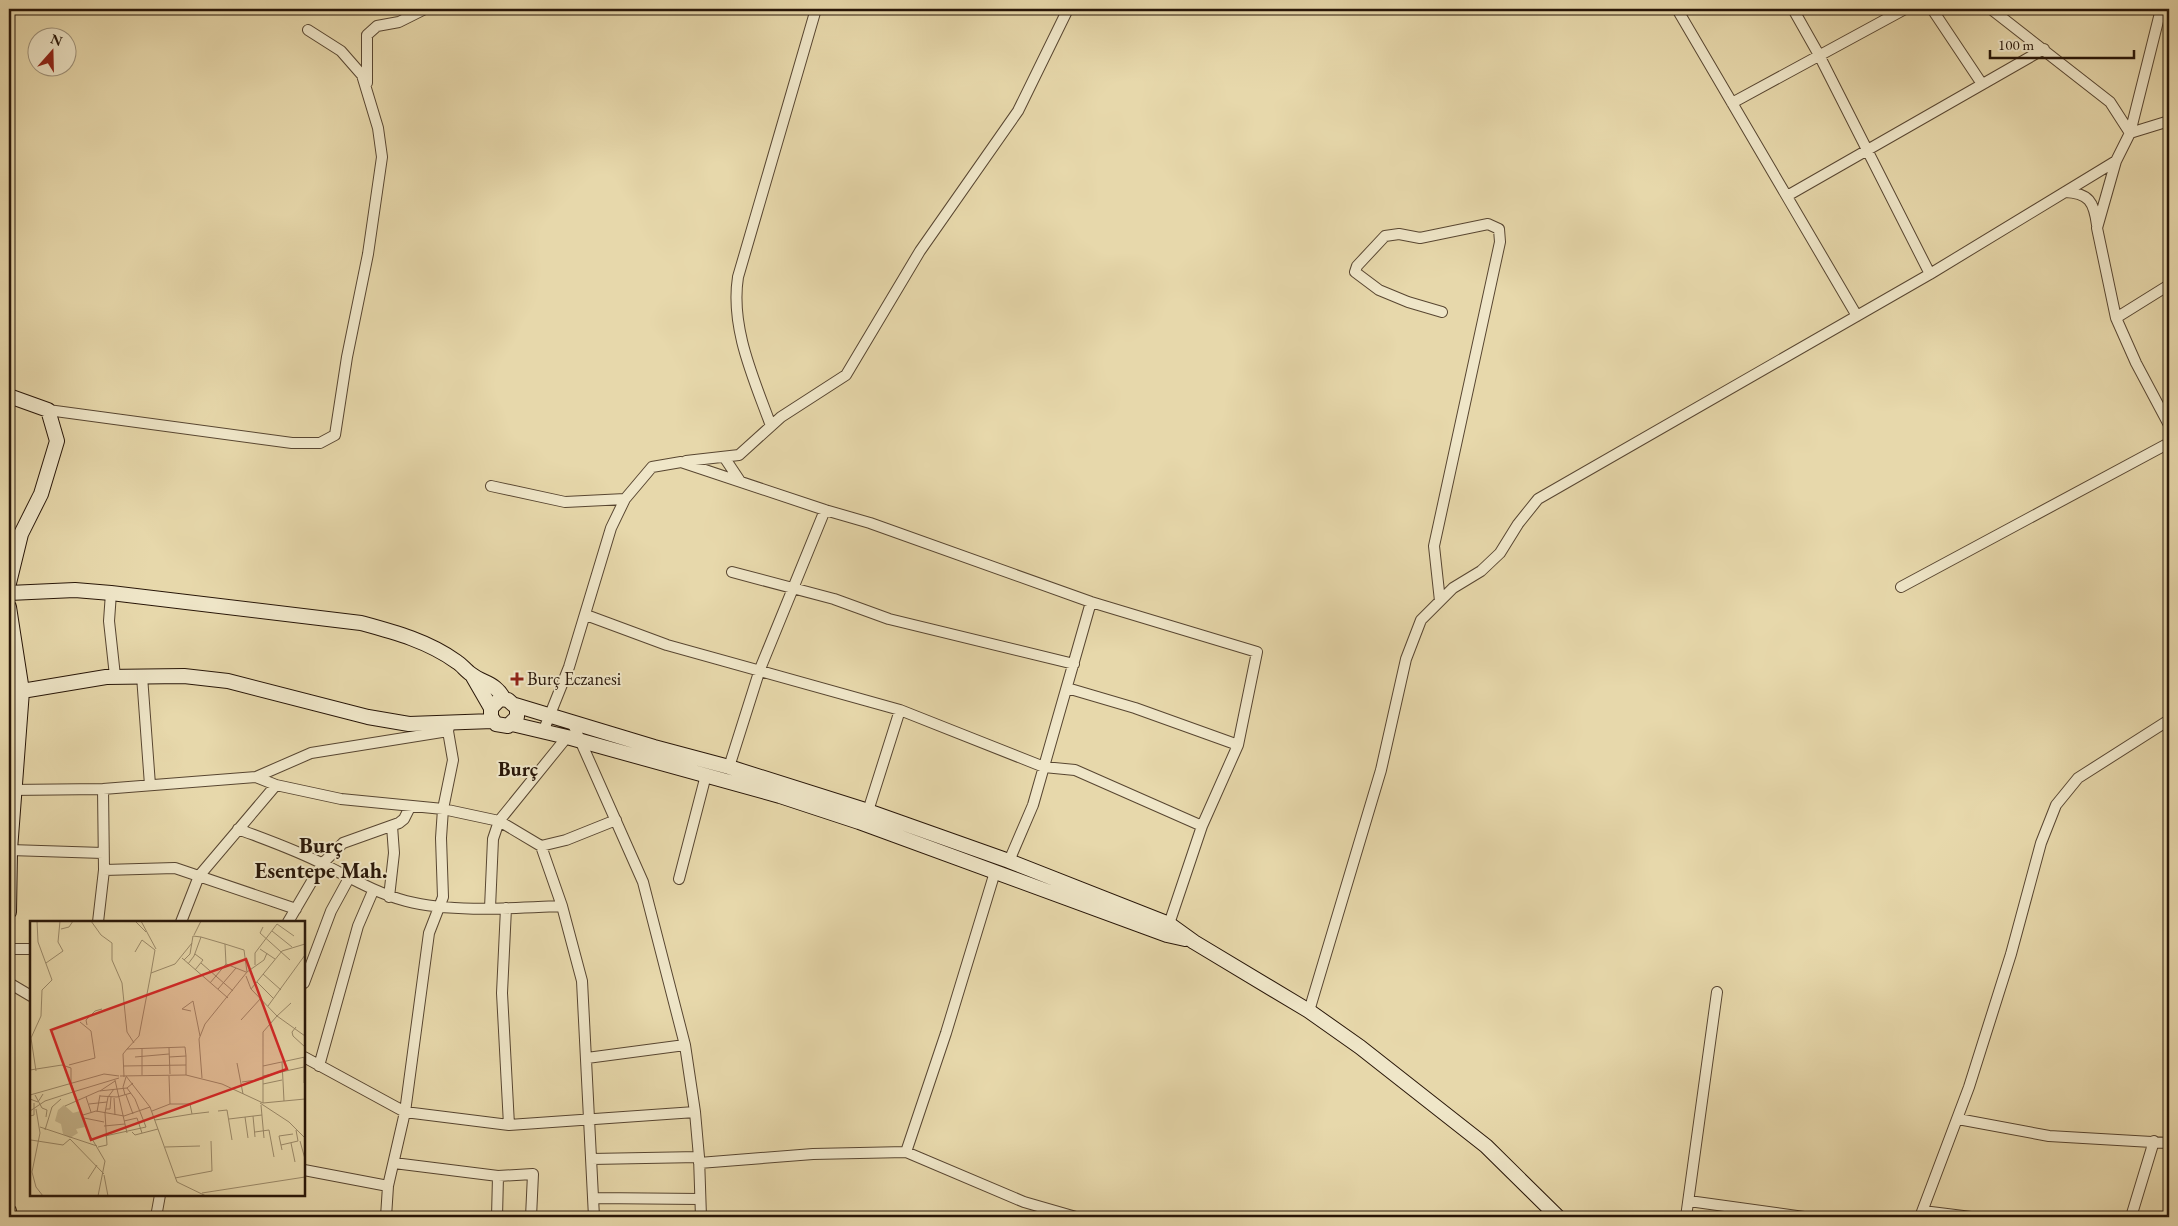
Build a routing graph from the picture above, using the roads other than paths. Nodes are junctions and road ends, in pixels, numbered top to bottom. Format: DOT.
graph roads {
  1 [pos="425,9"];
  2 [pos="816,9"];
  3 [pos="1068,9"];
  4 [pos="1677,9"];
  5 [pos="1793,9"];
  6 [pos="1905,9"];
  7 [pos="1932,9"];
  8 [pos="1991,9"];
  9 [pos="2161,9"];
  10 [pos="308,30"];
  11 [pos="2044,49"];
  12 [pos="1819,55"];
  13 [pos="1982,84"];
  14 [pos="366,89"];
  15 [pos="1732,103"];
  16 [pos="2169,121"];
  17 [pos="2130,133"];
  18 [pos="1867,150"];
  19 [pos="2116,161"];
  20 [pos="2065,192"];
  21 [pos="1787,196"];
  22 [pos="2097,228"];
  23 [pos="1930,274"];
  24 [pos="2169,284"];
  25 [pos="1442,312"];
  26 [pos="1857,316"];
  27 [pos="2116,318"];
  28 [pos="9,396"];
  29 [pos="48,410"];
  30 [pos="771,426"];
  31 [pos="2169,426"];
  32 [pos="2169,443"];
  33 [pos="724,457"];
  34 [pos="681,462"];
  35 [pos="740,481"];
  36 [pos="491,486"];
  37 [pos="625,499"];
  38 [pos="825,510"];
  39 [pos="732,572"];
  40 [pos="9,583"];
  41 [pos="793,588"];
  42 [pos="1901,588"];
  43 [pos="9,593"];
  44 [pos="111,593"];
  45 [pos="1440,601"];
  46 [pos="1091,602"];
  47 [pos="9,607"];
  48 [pos="586,615"];
  49 [pos="1074,664"];
  50 [pos="760,669"];
  51 [pos="115,676"];
  52 [pos="142,676"];
  53 [pos="472,676"];
  54 [pos="1067,688"];
  55 [pos="15,690"];
  56 [pos="510,702"];
  57 [pos="900,710"];
  58 [pos="549,714"];
  59 [pos="492,715"];
  60 [pos="2169,720"];
  61 [pos="572,722"];
  62 [pos="512,724"];
  63 [pos="449,727"];
  64 [pos="543,732"];
  65 [pos="574,738"];
  66 [pos="1238,745"];
  67 [pos="1044,767"];
  68 [pos="729,768"];
  69 [pos="706,775"];
  70 [pos="256,778"];
  71 [pos="150,785"];
  72 [pos="276,785"];
  73 [pos="103,788"];
  74 [pos="12,790"];
  75 [pos="410,807"];
  76 [pos="443,809"];
  77 [pos="868,811"];
  78 [pos="616,820"];
  79 [pos="499,821"];
  80 [pos="392,826"];
  81 [pos="1202,826"];
  82 [pos="238,829"];
  83 [pos="541,846"];
  84 [pos="10,850"];
  85 [pos="986,852"];
  86 [pos="103,853"];
  87 [pos="1009,860"];
  88 [pos="322,864"];
  89 [pos="981,867"];
  90 [pos="104,870"];
  91 [pos="995,872"];
  92 [pos="199,876"];
  93 [pos="349,878"];
  94 [pos="679,879"];
  95 [pos="372,891"];
  96 [pos="389,897"];
  97 [pos="562,906"];
  98 [pos="438,907"];
  99 [pos="490,908"];
  100 [pos="506,908"];
  101 [pos="296,909"];
  102 [pos="9,912"];
  103 [pos="98,921"];
  104 [pos="181,921"];
  105 [pos="289,921"];
  106 [pos="1169,924"];
  107 [pos="1194,942"];
  108 [pos="9,949"];
  109 [pos="30,949"];
  110 [pos="305,980"];
  111 [pos="9,983"];
  112 [pos="1717,992"];
  113 [pos="30,995"];
  114 [pos="1309,1011"];
  115 [pos="685,1045"];
  116 [pos="305,1058"];
  117 [pos="587,1058"];
  118 [pos="319,1066"];
  119 [pos="405,1112"];
  120 [pos="696,1112"];
  121 [pos="589,1118"];
  122 [pos="1958,1119"];
  123 [pos="509,1125"];
  124 [pos="2154,1141"];
  125 [pos="2169,1143"];
  126 [pos="906,1152"];
  127 [pos="591,1159"];
  128 [pos="699,1160"];
  129 [pos="394,1163"];
  130 [pos="305,1170"];
  131 [pos="498,1176"];
  132 [pos="388,1186"];
  133 [pos="160,1196"];
  134 [pos="594,1198"];
  135 [pos="700,1199"];
  136 [pos="1689,1201"];
  137 [pos="9,1211"];
  138 [pos="1922,1214"];
  139 [pos="10,1217"];
  140 [pos="156,1217"];
  141 [pos="386,1217"];
  142 [pos="497,1217"];
  143 [pos="531,1217"];
  144 [pos="594,1217"];
  145 [pos="701,1217"];
  146 [pos="1076,1217"];
  147 [pos="1558,1217"];
  148 [pos="1686,1217"];
  149 [pos="1804,1217"];
  150 [pos="1971,1217"];
  151 [pos="2131,1217"];
  1 -- 14 [label="street"];
  2 -- 30 [label="street"];
  3 -- 30 [label="street"];
  4 -- 15 [label="street"];
  5 -- 12 [label="street"];
  6 -- 12 [label="street"];
  7 -- 13 [label="street"];
  8 -- 11 [label="street"];
  9 -- 17 [label="street"];
  10 -- 14 [label="street"];
  11 -- 13 [label="street"];
  11 -- 17 [label="street"];
  12 -- 15 [label="street"];
  12 -- 18 [label="street"];
  13 -- 18 [label="street"];
  14 -- 29 [label="street"];
  15 -- 21 [label="street"];
  16 -- 17 [label="street"];
  17 -- 19 [label="street"];
  18 -- 21 [label="street"];
  18 -- 23 [label="street"];
  19 -- 20 [label="street"];
  19 -- 22 [label="street"];
  20 -- 22 [label="street"];
  20 -- 23 [label="street"];
  21 -- 26 [label="street"];
  22 -- 27 [label="street"];
  23 -- 26 [label="street"];
  24 -- 27 [label="street"];
  25 -- 45 [label="street"];
  26 -- 45 [label="street"];
  27 -- 31 [label="street"];
  28 -- 29 [label="main road"];
  29 -- 40 [label="main road"];
  30 -- 33 [label="street"];
  32 -- 42 [label="street"];
  33 -- 34 [label="street"];
  33 -- 35 [label="street"];
  34 -- 35 [label="street"];
  34 -- 37 [label="street"];
  35 -- 38 [label="street"];
  36 -- 37 [label="street"];
  37 -- 48 [label="street"];
  38 -- 41 [label="street"];
  38 -- 46 [label="street"];
  39 -- 41 [label="street"];
  41 -- 49 [label="street"];
  41 -- 50 [label="street"];
  43 -- 44 [label="main road"];
  44 -- 51 [label="street"];
  44 -- 53 [label="main road"];
  45 -- 114 [label="street"];
  46 -- 49 [label="street"];
  46 -- 66 [label="street"];
  47 -- 55 [label="main road"];
  48 -- 50 [label="street"];
  48 -- 58 [label="street"];
  49 -- 54 [label="street"];
  50 -- 57 [label="street"];
  50 -- 68 [label="street"];
  51 -- 52 [label="main road"];
  51 -- 55 [label="main road"];
  52 -- 63 [label="main road"];
  52 -- 71 [label="street"];
  53 -- 56 [label="main road"];
  53 -- 59 [label="main road"];
  54 -- 66 [label="street"];
  54 -- 67 [label="street"];
  55 -- 74 [label="main road"];
  56 -- 58 [label="main road"];
  56 -- 59 [label="main road"];
  56 -- 62 [label="main road"];
  57 -- 67 [label="street"];
  57 -- 77 [label="street"];
  58 -- 61 [label="main road"];
  58 -- 64 [label="street"];
  59 -- 62 [label="main road"];
  59 -- 63 [label="main road"];
  60 -- 122 [label="street"];
  61 -- 65 [label="street"];
  61 -- 68 [label="main road"];
  62 -- 64 [label="main road"];
  63 -- 70 [label="street"];
  63 -- 76 [label="street"];
  64 -- 65 [label="main road"];
  65 -- 69 [label="main road"];
  65 -- 78 [label="street"];
  65 -- 79 [label="street"];
  66 -- 81 [label="street"];
  67 -- 81 [label="street"];
  67 -- 87 [label="street"];
  68 -- 77 [label="main road"];
  69 -- 89 [label="main road"];
  69 -- 94 [label="street"];
  70 -- 71 [label="street"];
  70 -- 72 [label="street"];
  71 -- 73 [label="street"];
  72 -- 75 [label="street"];
  72 -- 82 [label="street"];
  73 -- 74 [label="street"];
  73 -- 86 [label="street"];
  74 -- 84 [label="main road"];
  75 -- 76 [label="street"];
  75 -- 80 [label="street"];
  76 -- 79 [label="street"];
  76 -- 98 [label="street"];
  77 -- 85 [label="main road"];
  78 -- 83 [label="street"];
  78 -- 115 [label="street"];
  79 -- 83 [label="street"];
  79 -- 99 [label="street"];
  80 -- 88 [label="street"];
  80 -- 96 [label="street"];
  81 -- 106 [label="street"];
  82 -- 88 [label="street"];
  82 -- 92 [label="street"];
  83 -- 97 [label="street"];
  84 -- 86 [label="street"];
  84 -- 102 [label="main road"];
  85 -- 87 [label="main road"];
  85 -- 89 [label="main road"];
  86 -- 90 [label="street"];
  87 -- 106 [label="main road"];
  88 -- 93 [label="street"];
  88 -- 101 [label="street"];
  89 -- 91 [label="main road"];
  90 -- 92 [label="street"];
  90 -- 103 [label="street"];
  91 -- 107 [label="main road"];
  91 -- 126 [label="street"];
  92 -- 101 [label="street"];
  92 -- 104 [label="street"];
  93 -- 95 [label="street"];
  93 -- 110 [label="street"];
  95 -- 96 [label="street"];
  95 -- 118 [label="street"];
  96 -- 98 [label="street"];
  97 -- 100 [label="street"];
  97 -- 117 [label="street"];
  98 -- 99 [label="street"];
  98 -- 119 [label="street"];
  99 -- 100 [label="street"];
  100 -- 123 [label="street"];
  101 -- 105 [label="street"];
  106 -- 107 [label="main road"];
  107 -- 114 [label="main road"];
  108 -- 109 [label="street"];
  111 -- 113 [label="street"];
  112 -- 136 [label="street"];
  114 -- 147 [label="main road"];
  115 -- 117 [label="street"];
  115 -- 120 [label="street"];
  116 -- 118 [label="street"];
  117 -- 121 [label="street"];
  118 -- 119 [label="street"];
  119 -- 123 [label="street"];
  119 -- 129 [label="street"];
  120 -- 121 [label="street"];
  120 -- 128 [label="street"];
  121 -- 123 [label="street"];
  121 -- 127 [label="street"];
  122 -- 124 [label="street"];
  122 -- 138 [label="street"];
  124 -- 125 [label="street"];
  124 -- 151 [label="street"];
  126 -- 128 [label="street"];
  126 -- 146 [label="street"];
  127 -- 128 [label="street"];
  127 -- 134 [label="street"];
  128 -- 135 [label="street"];
  129 -- 131 [label="street"];
  129 -- 132 [label="street"];
  130 -- 132 [label="street"];
  131 -- 142 [label="street"];
  131 -- 143 [label="street"];
  132 -- 141 [label="street"];
  133 -- 140 [label="street"];
  134 -- 135 [label="street"];
  134 -- 144 [label="street"];
  135 -- 145 [label="street"];
  136 -- 148 [label="street"];
  136 -- 149 [label="street"];
  137 -- 139 [label="main road"];
  138 -- 150 [label="street"];
}
